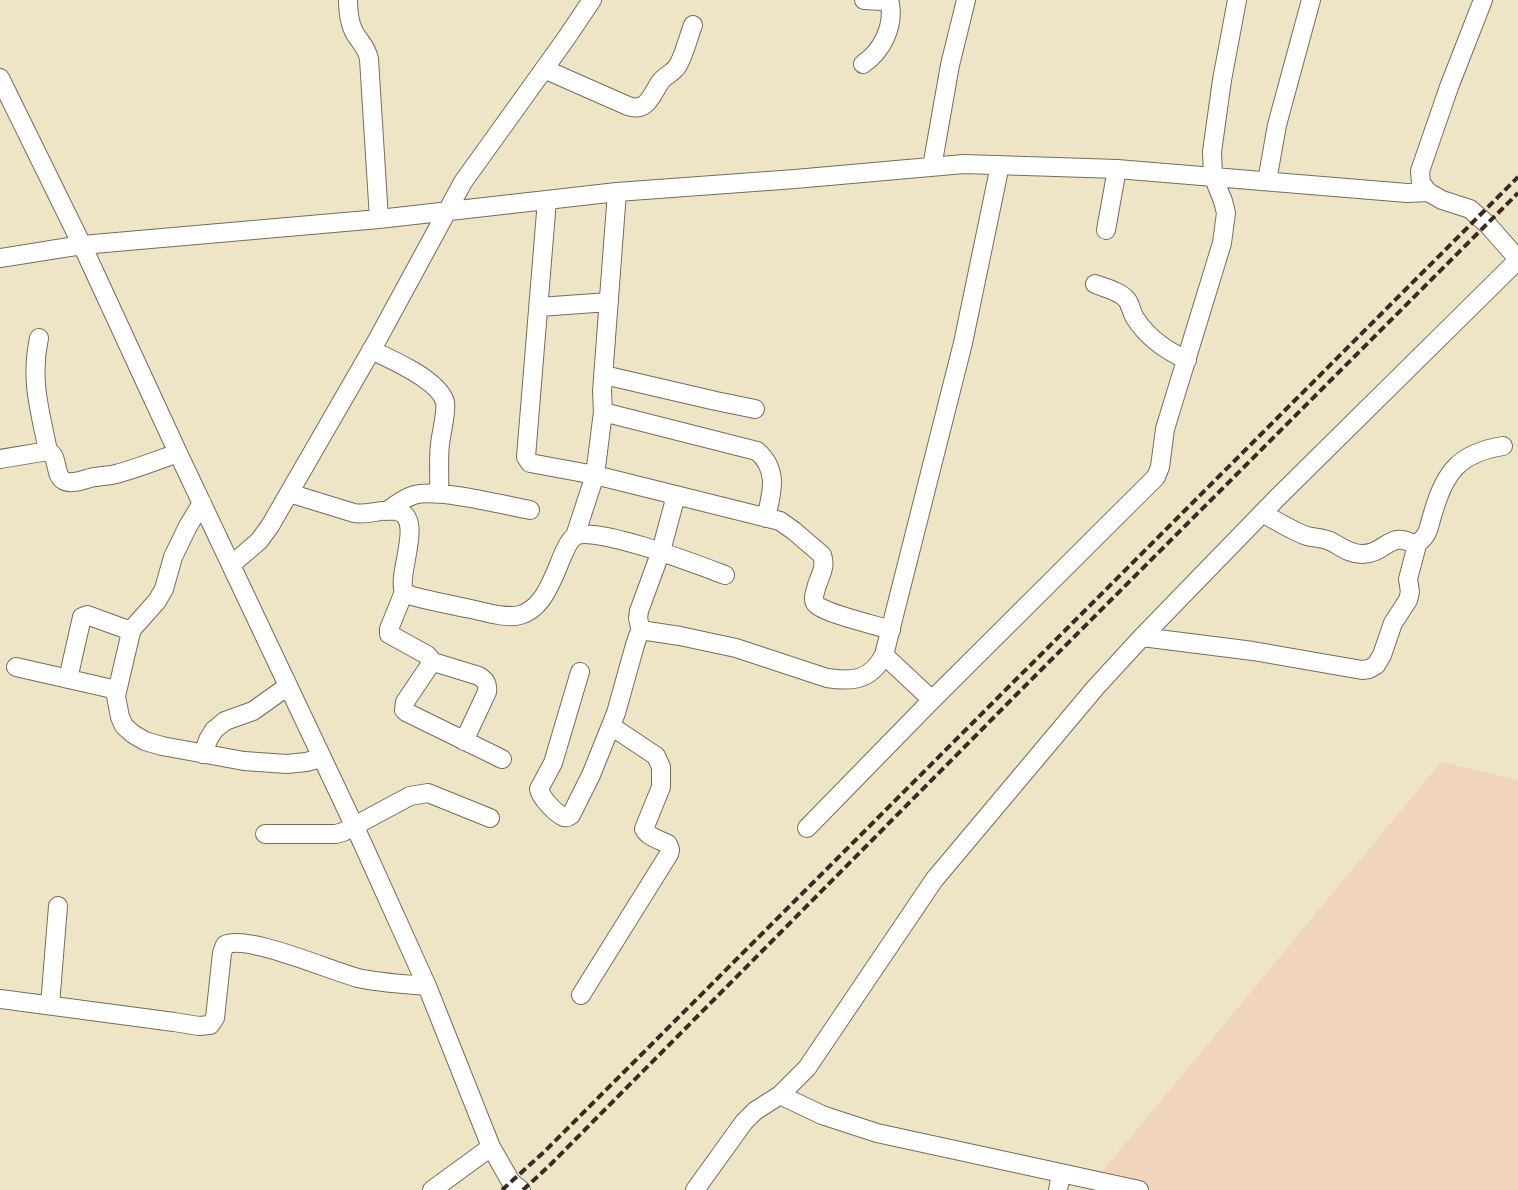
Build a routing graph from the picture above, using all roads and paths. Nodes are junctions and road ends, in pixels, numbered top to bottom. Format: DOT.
graph roads {
  1 [pos="348,0"];
  2 [pos="592,0"];
  3 [pos="864,0"];
  4 [pos="966,0"];
  5 [pos="1236,0"];
  6 [pos="1311,0"];
  7 [pos="1483,0"];
  8 [pos="693,24"];
  9 [pos="863,64"];
  10 [pos="544,69"];
  11 [pos="0,78"];
  12 [pos="1000,165"];
  13 [pos="932,167"];
  14 [pos="1117,170"];
  15 [pos="1212,176"];
  16 [pos="1267,181"];
  17 [pos="617,192"];
  18 [pos="1428,192"];
  19 [pos="547,200"];
  20 [pos="447,210"];
  21 [pos="379,219"];
  22 [pos="1106,230"];
  23 [pos="82,245"];
  24 [pos="0,258"];
  25 [pos="1518,259"];
  26 [pos="1095,284"];
  27 [pos="609,302"];
  28 [pos="539,308"];
  29 [pos="39,338"];
  30 [pos="371,350"];
  31 [pos="1187,360"];
  32 [pos="604,376"];
  33 [pos="755,409"];
  34 [pos="603,412"];
  35 [pos="1503,446"];
  36 [pos="48,451"];
  37 [pos="178,453"];
  38 [pos="0,460"];
  39 [pos="595,475"];
  40 [pos="289,493"];
  41 [pos="439,494"];
  42 [pos="669,494"];
  43 [pos="202,503"];
  44 [pos="530,510"];
  45 [pos="387,511"];
  46 [pos="1262,513"];
  47 [pos="766,518"];
  48 [pos="575,536"];
  49 [pos="1415,545"];
  50 [pos="661,552"];
  51 [pos="231,564"];
  52 [pos="725,575"];
  53 [pos="404,592"];
  54 [pos="891,630"];
  55 [pos="131,632"];
  56 [pos="641,632"];
  57 [pos="1142,637"];
  58 [pos="884,655"];
  59 [pos="430,661"];
  60 [pos="16,667"];
  61 [pos="580,672"];
  62 [pos="68,678"];
  63 [pos="288,686"];
  64 [pos="117,690"];
  65 [pos="932,700"];
  66 [pos="611,726"];
  67 [pos="464,741"];
  68 [pos="203,754"];
  69 [pos="322,758"];
  70 [pos="502,759"];
  71 [pos="490,818"];
  72 [pos="354,826"];
  73 [pos="807,828"];
  74 [pos="265,834"];
  75 [pos="58,906"];
  76 [pos="427,986"];
  77 [pos="581,995"];
  78 [pos="0,999"];
  79 [pos="50,1005"];
  80 [pos="780,1094"];
  81 [pos="491,1147"];
  82 [pos="1059,1182"];
  83 [pos="432,1190"];
  84 [pos="521,1190"];
  85 [pos="695,1190"];
  86 [pos="1139,1190"];
  1 -- 21 [label="street"];
  2 -- 10 [label="street"];
  3 -- 9 [label="street"];
  4 -- 13 [label="street"];
  5 -- 15 [label="street"];
  6 -- 16 [label="street"];
  7 -- 18 [label="street"];
  8 -- 10 [label="street"];
  10 -- 20 [label="street"];
  11 -- 23 [label="street"];
  12 -- 13 [label="street"];
  12 -- 14 [label="street"];
  12 -- 54 [label="street"];
  13 -- 17 [label="street"];
  14 -- 15 [label="street"];
  14 -- 22 [label="street"];
  15 -- 16 [label="street"];
  15 -- 31 [label="street"];
  16 -- 18 [label="street"];
  17 -- 19 [label="street"];
  17 -- 27 [label="street"];
  18 -- 25 [label="street"];
  19 -- 20 [label="street"];
  19 -- 28 [label="street"];
  20 -- 21 [label="street"];
  20 -- 30 [label="street"];
  21 -- 23 [label="street"];
  23 -- 24 [label="street"];
  23 -- 37 [label="street"];
  25 -- 46 [label="street"];
  26 -- 31 [label="street"];
  27 -- 28 [label="street"];
  27 -- 32 [label="street"];
  28 -- 39 [label="street"];
  29 -- 36 [label="street"];
  30 -- 40 [label="street"];
  30 -- 41 [label="street"];
  31 -- 65 [label="street"];
  32 -- 33 [label="street"];
  32 -- 34 [label="street"];
  34 -- 39 [label="street"];
  34 -- 47 [label="street"];
  35 -- 49 [label="street"];
  36 -- 37 [label="street"];
  36 -- 38 [label="street"];
  37 -- 43 [label="street"];
  39 -- 42 [label="street"];
  39 -- 48 [label="street"];
  40 -- 45 [label="street"];
  40 -- 51 [label="street"];
  41 -- 44 [label="street"];
  41 -- 45 [label="street"];
  42 -- 47 [label="street"];
  42 -- 50 [label="street"];
  43 -- 51 [label="street"];
  43 -- 55 [label="street"];
  45 -- 53 [label="street"];
  46 -- 49 [label="street"];
  46 -- 57 [label="street"];
  47 -- 54 [label="street"];
  48 -- 50 [label="street"];
  48 -- 53 [label="street"];
  49 -- 57 [label="street"];
  50 -- 52 [label="street"];
  50 -- 56 [label="street"];
  51 -- 63 [label="street"];
  53 -- 59 [label="street"];
  54 -- 58 [label="street"];
  55 -- 62 [label="street"];
  55 -- 64 [label="street"];
  56 -- 58 [label="street"];
  56 -- 66 [label="street"];
  57 -- 80 [label="street"];
  58 -- 65 [label="street"];
  59 -- 67 [label="street"];
  59 -- 67 [label="street"];
  60 -- 62 [label="street"];
  61 -- 66 [label="street"];
  62 -- 64 [label="street"];
  63 -- 68 [label="street"];
  63 -- 69 [label="street"];
  64 -- 68 [label="street"];
  65 -- 73 [label="street"];
  66 -- 77 [label="street"];
  67 -- 70 [label="street"];
  68 -- 69 [label="street"];
  69 -- 72 [label="street"];
  71 -- 72 [label="street"];
  72 -- 74 [label="street"];
  72 -- 76 [label="street"];
  75 -- 79 [label="street"];
  76 -- 79 [label="street"];
  76 -- 81 [label="street"];
  78 -- 79 [label="street"];
  80 -- 82 [label="street"];
  80 -- 85 [label="street"];
  81 -- 83 [label="street"];
  81 -- 84 [label="street"];
  82 -- 86 [label="street"];
}
